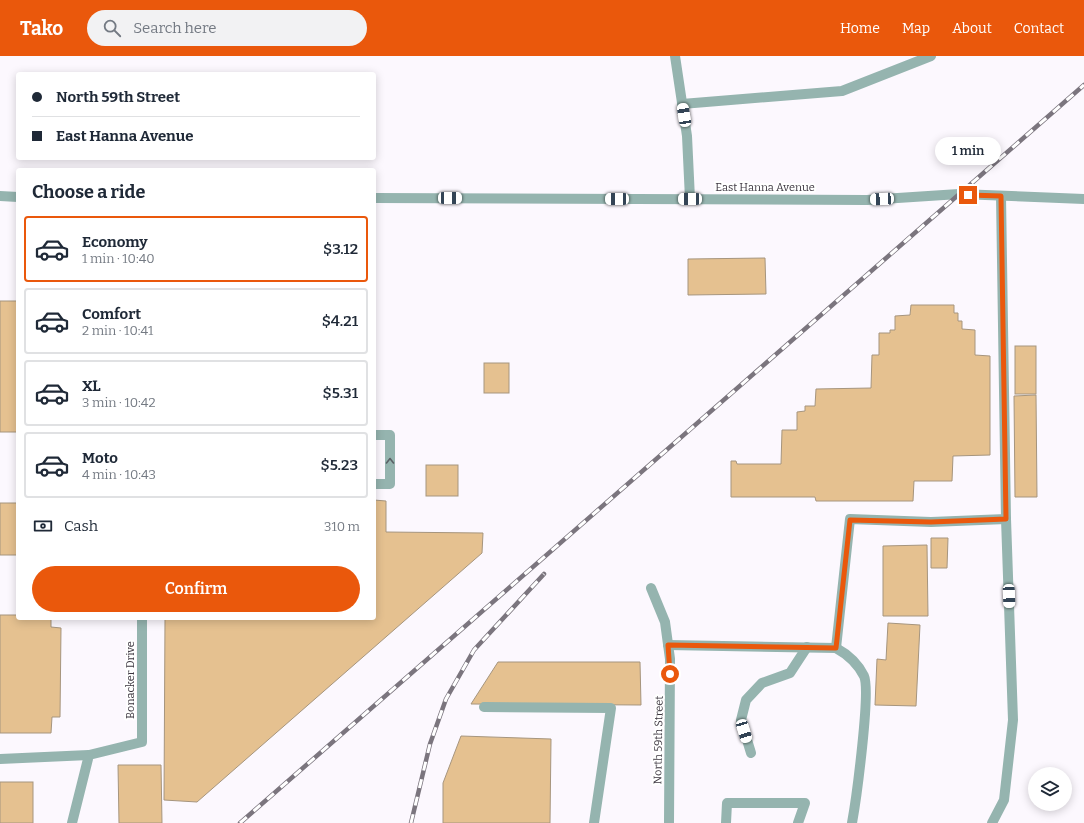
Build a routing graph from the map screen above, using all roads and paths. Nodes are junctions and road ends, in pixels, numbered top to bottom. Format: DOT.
graph roads {
  1 [pos="675,56"];
  2 [pos="932,56"];
  3 [pos="682,104"];
  4 [pos="0,196"];
  5 [pos="16,196"];
  6 [pos="1001,196"];
  7 [pos="376,198"];
  8 [pos="690,199"];
  9 [pos="1084,199"];
  10 [pos="376,435"];
  11 [pos="376,484"];
  12 [pos="1006,519"];
  13 [pos="651,588"];
  14 [pos="142,620"];
  15 [pos="668,645"];
  16 [pos="808,647"];
  17 [pos="836,648"];
  18 [pos="484,707"];
  19 [pos="752,753"];
  20 [pos="89,755"];
  21 [pos="0,759"];
  22 [pos="72,823"];
  23 [pos="594,823"];
  24 [pos="669,823"];
  25 [pos="726,823"];
  26 [pos="798,823"];
  27 [pos="852,823"];
  28 [pos="992,823"];
  1 -- 3 [label="street"];
  2 -- 3 [label="street"];
  3 -- 8 [label="street"];
  4 -- 5 [label="street"];
  6 -- 8 [label="street, East Hanna Avenue"];
  6 -- 9 [label="street, East Hanna Avenue"];
  6 -- 12 [label="street"];
  7 -- 8 [label="street, East Hanna Avenue"];
  11 -- 10 [label="street, one-way"];
  12 -- 17 [label="street"];
  12 -- 28 [label="street"];
  13 -- 15 [label="street, North 59th Street"];
  14 -- 20 [label="street, Bonacker Drive"];
  15 -- 16 [label="street"];
  15 -- 24 [label="street, North 59th Street"];
  16 -- 17 [label="street"];
  16 -- 19 [label="street"];
  17 -- 27 [label="street"];
  18 -- 23 [label="street"];
  20 -- 21 [label="street"];
  20 -- 22 [label="street"];
  25 -- 26 [label="street"];
}
